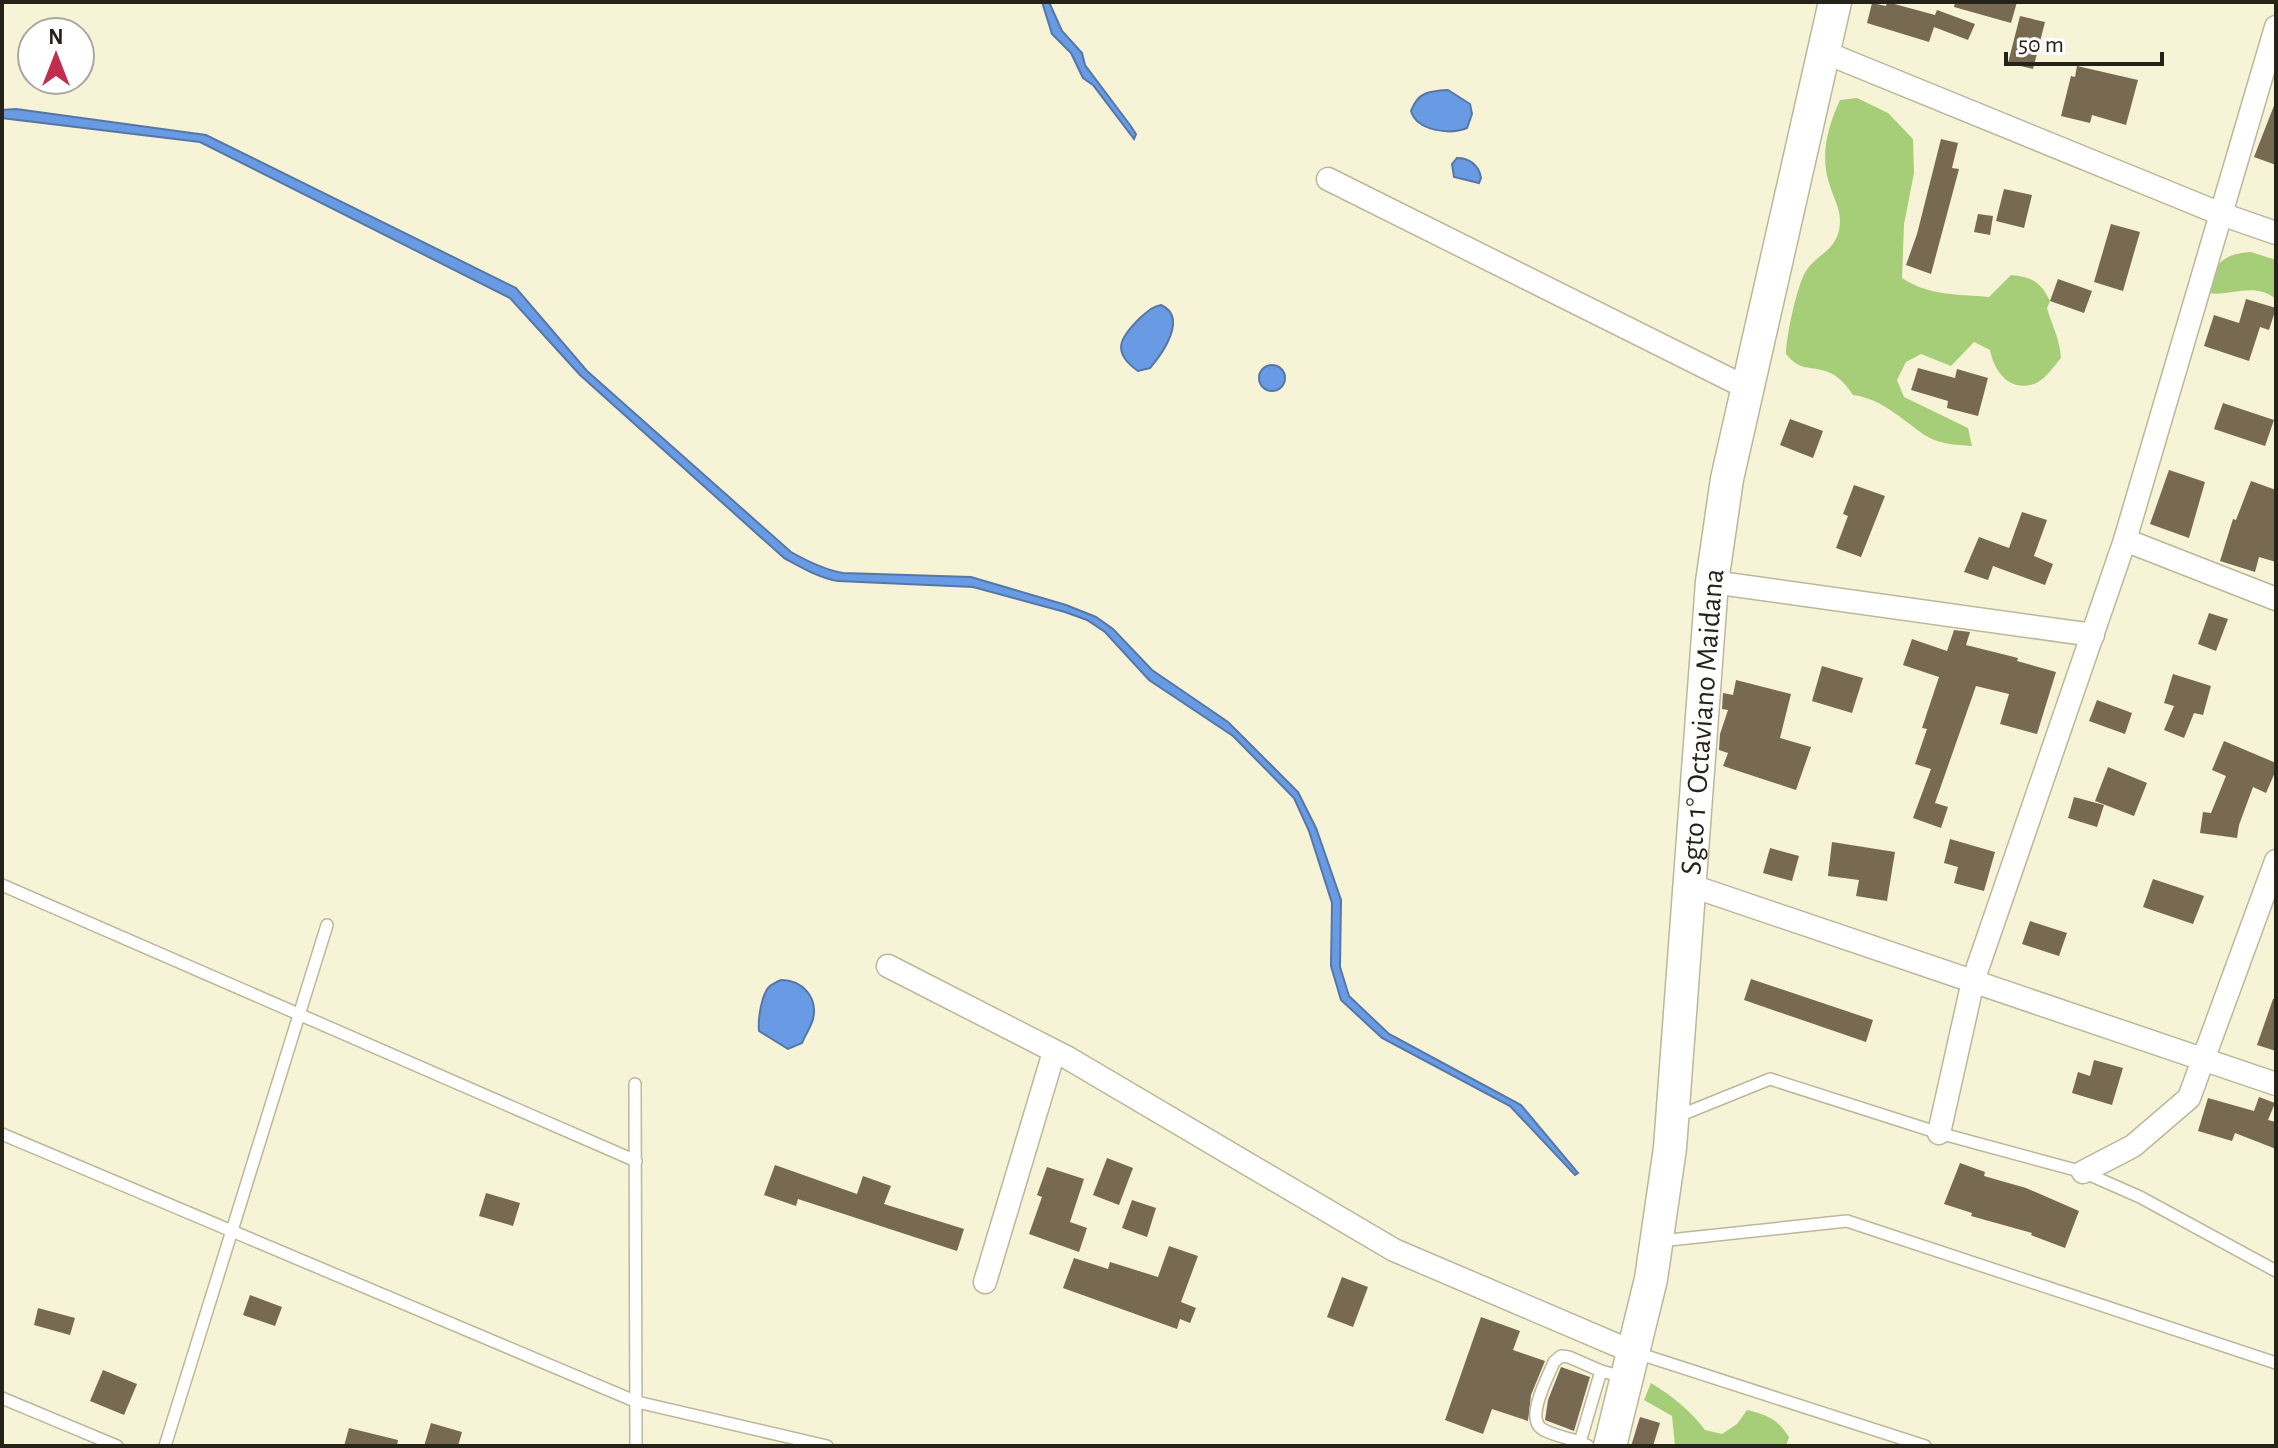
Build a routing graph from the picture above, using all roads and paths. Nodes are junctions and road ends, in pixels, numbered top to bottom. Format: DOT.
graph roads {
  1 [pos="1835,2"];
  2 [pos="2276,27"];
  3 [pos="1824,52"];
  4 [pos="1328,179"];
  5 [pos="2221,214"];
  6 [pos="2276,233"];
  7 [pos="1747,388"];
  8 [pos="2125,540"];
  9 [pos="1712,582"];
  10 [pos="2276,599"];
  11 [pos="2093,635"];
  12 [pos="2276,861"];
  13 [pos="2,885"];
  14 [pos="1689,885"];
  15 [pos="327,925"];
  16 [pos="888,966"];
  17 [pos="1973,981"];
  18 [pos="300,1015"];
  19 [pos="1054,1052"];
  20 [pos="2204,1059"];
  21 [pos="635,1084"];
  22 [pos="2276,1084"];
  23 [pos="1672,1119"];
  24 [pos="1939,1133"];
  25 [pos="2,1134"];
  26 [pos="636,1161"];
  27 [pos="2083,1172"];
  28 [pos="232,1231"];
  29 [pos="1656,1242"];
  30 [pos="2276,1271"];
  31 [pos="985,1282"];
  32 [pos="2276,1363"];
  33 [pos="1620,1367"];
  34 [pos="2,1398"];
  35 [pos="637,1402"];
  36 [pos="1593,1445"];
  37 [pos="117,1446"];
  38 [pos="165,1446"];
  39 [pos="636,1446"];
  40 [pos="827,1446"];
  41 [pos="1925,1446"];
  1 -- 3 [label="main road, Sgto 1° Octaviano Maidana"];
  2 -- 5 [label="street"];
  3 -- 5 [label="street"];
  3 -- 7 [label="main road, Sgto 1° Octaviano Maidana"];
  4 -- 7 [label="street"];
  5 -- 6 [label="street"];
  5 -- 8 [label="street"];
  7 -- 9 [label="main road, Sgto 1° Octaviano Maidana"];
  8 -- 10 [label="street"];
  8 -- 11 [label="street"];
  9 -- 11 [label="street"];
  9 -- 14 [label="main road, Sgto 1° Octaviano Maidana"];
  11 -- 17 [label="street"];
  12 -- 20 [label="street"];
  13 -- 18 [label="lane"];
  14 -- 17 [label="street"];
  14 -- 23 [label="main road, Sgto 1° Octaviano Maidana"];
  15 -- 18 [label="lane"];
  16 -- 19 [label="street"];
  17 -- 20 [label="street"];
  17 -- 24 [label="street"];
  18 -- 26 [label="lane"];
  18 -- 28 [label="lane"];
  19 -- 31 [label="street"];
  19 -- 33 [label="street"];
  20 -- 22 [label="street"];
  20 -- 27 [label="street"];
  21 -- 26 [label="lane"];
  23 -- 24 [label="lane"];
  23 -- 29 [label="main road, Sgto 1° Octaviano Maidana"];
  24 -- 27 [label="lane"];
  25 -- 28 [label="lane"];
  26 -- 35 [label="lane"];
  27 -- 30 [label="lane"];
  28 -- 35 [label="lane"];
  28 -- 38 [label="lane"];
  29 -- 32 [label="lane"];
  29 -- 33 [label="main road, Sgto 1° Octaviano Maidana"];
  33 -- 36 [label="main road, Sgto 1° Octaviano Maidana"];
  33 -- 36 [label="lane"];
  33 -- 41 [label="lane"];
  34 -- 37 [label="lane"];
  35 -- 39 [label="lane"];
  35 -- 40 [label="lane"];
}
